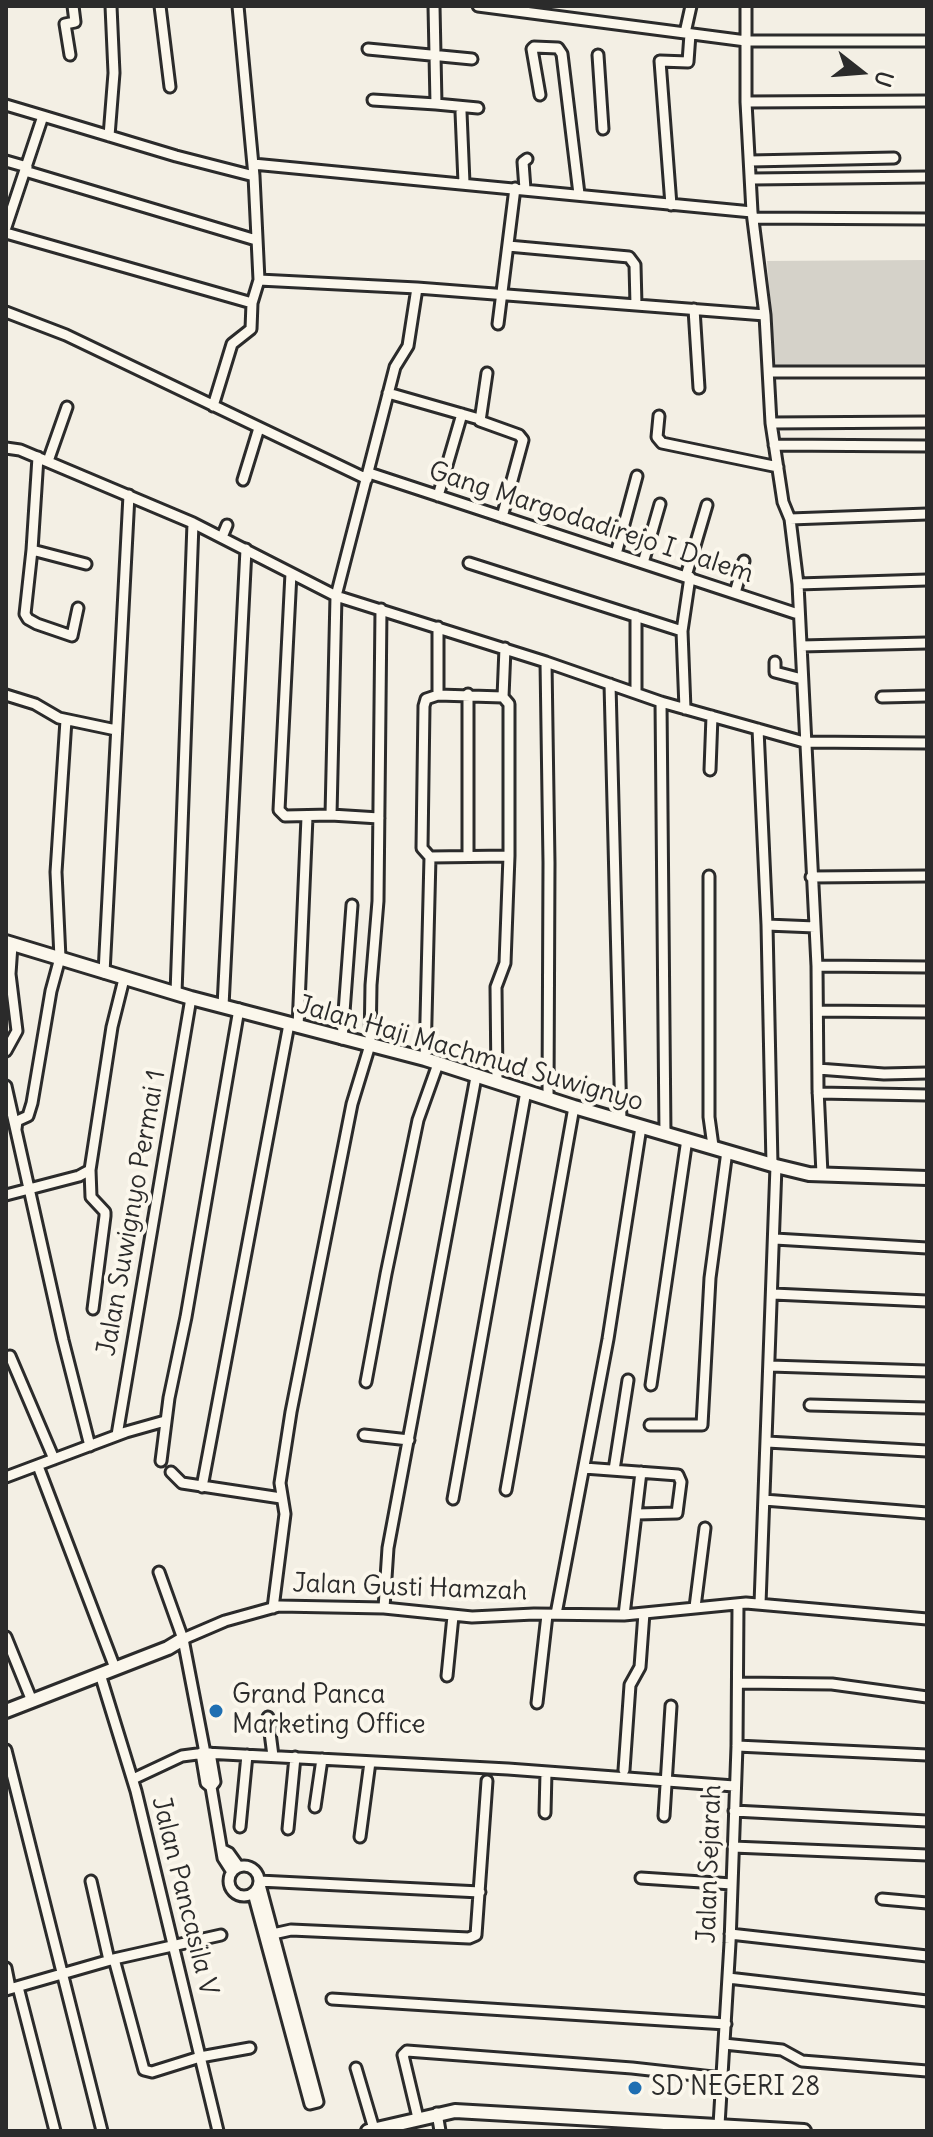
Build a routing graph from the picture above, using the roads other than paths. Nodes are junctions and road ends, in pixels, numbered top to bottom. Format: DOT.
graph roads {
  1 [pos="73,6"];
  2 [pos="111,6"];
  3 [pos="160,6"];
  4 [pos="238,6"];
  5 [pos="434,6"];
  6 [pos="478,6"];
  7 [pos="691,6"];
  8 [pos="746,6"];
  9 [pos="688,34"];
  10 [pos="746,41"];
  11 [pos="927,41"];
  12 [pos="368,49"];
  13 [pos="70,55"];
  14 [pos="434,55"];
  15 [pos="598,55"];
  16 [pos="472,59"];
  17 [pos="170,87"];
  18 [pos="540,95"];
  19 [pos="373,100"];
  20 [pos="927,101"];
  21 [pos="746,102"];
  22 [pos="436,104"];
  23 [pos="6,105"];
  24 [pos="478,108"];
  25 [pos="461,112"];
  26 [pos="43,116"];
  27 [pos="603,129"];
  28 [pos="109,136"];
  29 [pos="894,158"];
  30 [pos="527,159"];
  31 [pos="6,161"];
  32 [pos="750,161"];
  33 [pos="253,164"];
  34 [pos="26,169"];
  35 [pos="254,176"];
  36 [pos="927,177"];
  37 [pos="752,179"];
  38 [pos="464,183"];
  39 [pos="520,188"];
  40 [pos="579,194"];
  41 [pos="671,205"];
  42 [pos="752,215"];
  43 [pos="927,219"];
  44 [pos="6,230"];
  45 [pos="256,240"];
  46 [pos="508,246"];
  47 [pos="259,280"];
  48 [pos="417,288"];
  49 [pos="502,295"];
  50 [pos="252,303"];
  51 [pos="636,305"];
  52 [pos="694,309"];
  53 [pos="6,312"];
  54 [pos="765,315"];
  55 [pos="498,324"];
  56 [pos="769,372"];
  57 [pos="927,372"];
  58 [pos="487,373"];
  59 [pos="699,388"];
  60 [pos="388,393"];
  61 [pos="213,406"];
  62 [pos="67,407"];
  63 [pos="462,414"];
  64 [pos="659,416"];
  65 [pos="479,419"];
  66 [pos="927,422"];
  67 [pos="771,423"];
  68 [pos="259,428"];
  69 [pos="774,445"];
  70 [pos="927,446"];
  71 [pos="6,448"];
  72 [pos="43,459"];
  73 [pos="778,467"];
  74 [pos="368,476"];
  75 [pos="637,476"];
  76 [pos="243,480"];
  77 [pos="129,495"];
  78 [pos="438,496"];
  79 [pos="660,504"];
  80 [pos="707,505"];
  81 [pos="927,514"];
  82 [pos="502,517"];
  83 [pos="790,519"];
  84 [pos="193,523"];
  85 [pos="227,525"];
  86 [pos="222,537"];
  87 [pos="246,549"];
  88 [pos="32,550"];
  89 [pos="616,554"];
  90 [pos="744,561"];
  91 [pos="469,563"];
  92 [pos="643,563"];
  93 [pos="86,564"];
  94 [pos="291,573"];
  95 [pos="688,577"];
  96 [pos="927,580"];
  97 [pos="798,584"];
  98 [pos="735,593"];
  99 [pos="336,596"];
  100 [pos="78,608"];
  101 [pos="381,609"];
  102 [pos="798,614"];
  103 [pos="636,616"];
  104 [pos="438,627"];
  105 [pos="682,631"];
  106 [pos="927,643"];
  107 [pos="801,646"];
  108 [pos="505,648"];
  109 [pos="546,662"];
  110 [pos="775,662"];
  111 [pos="802,679"];
  112 [pos="610,684"];
  113 [pos="636,693"];
  114 [pos="468,694"];
  115 [pos="6,695"];
  116 [pos="438,695"];
  117 [pos="927,696"];
  118 [pos="503,697"];
  119 [pos="882,697"];
  120 [pos="661,702"];
  121 [pos="685,709"];
  122 [pos="712,716"];
  123 [pos="66,720"];
  124 [pos="758,729"];
  125 [pos="116,730"];
  126 [pos="804,742"];
  127 [pos="927,743"];
  128 [pos="710,770"];
  129 [pos="331,815"];
  130 [pos="307,817"];
  131 [pos="379,818"];
  132 [pos="468,856"];
  133 [pos="509,856"];
  134 [pos="430,857"];
  135 [pos="709,876"];
  136 [pos="927,876"];
  137 [pos="811,877"];
  138 [pos="352,905"];
  139 [pos="767,925"];
  140 [pos="815,927"];
  141 [pos="9,944"];
  142 [pos="60,958"];
  143 [pos="817,966"];
  144 [pos="927,967"];
  145 [pos="104,973"];
  146 [pos="124,979"];
  147 [pos="176,993"];
  148 [pos="191,998"];
  149 [pos="223,1006"];
  150 [pos="239,1009"];
  151 [pos="819,1011"];
  152 [pos="927,1012"];
  153 [pos="294,1025"];
  154 [pos="342,1039"];
  155 [pos="370,1045"];
  156 [pos="6,1051"];
  157 [pos="432,1062"];
  158 [pos="818,1069"];
  159 [pos="927,1073"];
  160 [pos="476,1077"];
  161 [pos="497,1082"];
  162 [pos="6,1086"];
  163 [pos="526,1091"];
  164 [pos="818,1093"];
  165 [pos="927,1095"];
  166 [pos="548,1098"];
  167 [pos="574,1107"];
  168 [pos="621,1121"];
  169 [pos="641,1127"];
  170 [pos="16,1129"];
  171 [pos="665,1134"];
  172 [pos="687,1139"];
  173 [pos="713,1146"];
  174 [pos="727,1151"];
  175 [pos="774,1166"];
  176 [pos="90,1170"];
  177 [pos="822,1174"];
  178 [pos="927,1178"];
  179 [pos="30,1189"];
  180 [pos="6,1195"];
  181 [pos="775,1239"];
  182 [pos="927,1248"];
  183 [pos="773,1294"];
  184 [pos="927,1301"];
  185 [pos="93,1309"];
  186 [pos="10,1356"];
  187 [pos="770,1366"];
  188 [pos="927,1371"];
  189 [pos="628,1380"];
  190 [pos="366,1382"];
  191 [pos="651,1385"];
  192 [pos="810,1405"];
  193 [pos="927,1408"];
  194 [pos="165,1421"];
  195 [pos="650,1425"];
  196 [pos="117,1435"];
  197 [pos="364,1435"];
  198 [pos="409,1440"];
  199 [pos="767,1442"];
  200 [pos="90,1446"];
  201 [pos="927,1451"];
  202 [pos="54,1459"];
  203 [pos="161,1461"];
  204 [pos="38,1466"];
  205 [pos="584,1468"];
  206 [pos="614,1470"];
  207 [pos="7,1472"];
  208 [pos="171,1472"];
  209 [pos="641,1472"];
  210 [pos="202,1487"];
  211 [pos="506,1490"];
  212 [pos="281,1498"];
  213 [pos="453,1499"];
  214 [pos="764,1500"];
  215 [pos="927,1513"];
  216 [pos="637,1514"];
  217 [pos="705,1528"];
  218 [pos="159,1572"];
  219 [pos="738,1604"];
  220 [pos="760,1604"];
  221 [pos="695,1607"];
  222 [pos="273,1608"];
  223 [pos="384,1608"];
  224 [pos="644,1613"];
  225 [pos="551,1614"];
  226 [pos="624,1615"];
  227 [pos="453,1616"];
  228 [pos="927,1619"];
  229 [pos="6,1637"];
  230 [pos="183,1639"];
  231 [pos="115,1668"];
  232 [pos="100,1674"];
  233 [pos="447,1676"];
  234 [pos="738,1683"];
  235 [pos="927,1697"];
  236 [pos="32,1701"];
  237 [pos="537,1703"];
  238 [pos="671,1706"];
  239 [pos="6,1711"];
  240 [pos="268,1717"];
  241 [pos="737,1746"];
  242 [pos="6,1750"];
  243 [pos="205,1753"];
  244 [pos="247,1755"];
  245 [pos="927,1755"];
  246 [pos="273,1756"];
  247 [pos="295,1757"];
  248 [pos="322,1759"];
  249 [pos="370,1762"];
  250 [pos="624,1770"];
  251 [pos="546,1772"];
  252 [pos="133,1779"];
  253 [pos="487,1781"];
  254 [pos="666,1781"];
  255 [pos="734,1786"];
  256 [pos="315,1807"];
  257 [pos="734,1811"];
  258 [pos="545,1813"];
  259 [pos="664,1816"];
  260 [pos="927,1821"];
  261 [pos="240,1827"];
  262 [pos="288,1829"];
  263 [pos="360,1837"];
  264 [pos="733,1847"];
  265 [pos="927,1855"];
  266 [pos="235,1870"];
  267 [pos="641,1878"];
  268 [pos="91,1881"];
  269 [pos="259,1881"];
  270 [pos="732,1884"];
  271 [pos="480,1892"];
  272 [pos="253,1893"];
  273 [pos="882,1899"];
  274 [pos="927,1903"];
  275 [pos="273,1934"];
  276 [pos="730,1934"];
  277 [pos="221,1935"];
  278 [pos="174,1946"];
  279 [pos="927,1956"];
  280 [pos="112,1960"];
  281 [pos="6,1968"];
  282 [pos="63,1972"];
  283 [pos="280,1976"];
  284 [pos="728,1978"];
  285 [pos="12,1988"];
  286 [pos="332,1999"];
  287 [pos="927,2001"];
  288 [pos="726,2024"];
  289 [pos="724,2044"];
  290 [pos="250,2048"];
  291 [pos="200,2057"];
  292 [pos="356,2068"];
  293 [pos="927,2071"];
  294 [pos="722,2078"];
  295 [pos="437,2113"];
  296 [pos="418,2118"];
  297 [pos="719,2125"];
  298 [pos="672,2127"];
  299 [pos="371,2130"];
  300 [pos="55,2131"];
  301 [pos="102,2131"];
  302 [pos="218,2131"];
  303 [pos="440,2131"];
  304 [pos="804,2131"];
  1 -- 13 [label="street"];
  2 -- 28 [label="street"];
  3 -- 17 [label="street"];
  4 -- 33 [label="street"];
  5 -- 14 [label="street"];
  6 -- 9 [label="street"];
  7 -- 9 [label="street"];
  8 -- 10 [label="street"];
  9 -- 10 [label="street"];
  9 -- 41 [label="street"];
  10 -- 11 [label="street"];
  10 -- 21 [label="street"];
  12 -- 14 [label="street"];
  14 -- 16 [label="street"];
  14 -- 22 [label="street"];
  15 -- 27 [label="street"];
  18 -- 40 [label="street"];
  19 -- 22 [label="street"];
  20 -- 21 [label="street"];
  21 -- 32 [label="street"];
  22 -- 24 [label="street"];
  23 -- 26 [label="street"];
  25 -- 38 [label="street"];
  26 -- 28 [label="street"];
  26 -- 34 [label="street"];
  28 -- 35 [label="street"];
  29 -- 32 [label="street"];
  30 -- 39 [label="street"];
  31 -- 34 [label="street"];
  32 -- 37 [label="street"];
  33 -- 35 [label="street"];
  33 -- 38 [label="street"];
  34 -- 44 [label="street"];
  34 -- 45 [label="street"];
  35 -- 45 [label="street"];
  36 -- 37 [label="street"];
  37 -- 42 [label="street"];
  38 -- 39 [label="street"];
  39 -- 40 [label="street"];
  39 -- 46 [label="street"];
  40 -- 41 [label="street"];
  41 -- 42 [label="street"];
  42 -- 43 [label="street"];
  42 -- 54 [label="street"];
  44 -- 50 [label="street"];
  45 -- 47 [label="street"];
  46 -- 49 [label="street"];
  46 -- 51 [label="street"];
  47 -- 48 [label="street"];
  47 -- 50 [label="street"];
  48 -- 49 [label="street"];
  48 -- 60 [label="street"];
  49 -- 51 [label="street"];
  49 -- 55 [label="street"];
  50 -- 61 [label="street"];
  51 -- 52 [label="street"];
  52 -- 54 [label="street"];
  52 -- 59 [label="street"];
  53 -- 61 [label="street, Gang Margodadirejo I Dalem"];
  54 -- 56 [label="street"];
  56 -- 57 [label="street"];
  56 -- 67 [label="street"];
  58 -- 65 [label="street"];
  60 -- 63 [label="street"];
  60 -- 74 [label="street"];
  61 -- 68 [label="street, Gang Margodadirejo I Dalem"];
  62 -- 72 [label="street"];
  63 -- 65 [label="street"];
  63 -- 78 [label="street"];
  64 -- 73 [label="street"];
  65 -- 82 [label="street"];
  66 -- 67 [label="street"];
  67 -- 69 [label="street"];
  68 -- 74 [label="street, Gang Margodadirejo I Dalem"];
  68 -- 76 [label="street"];
  69 -- 70 [label="street"];
  69 -- 73 [label="street"];
  71 -- 72 [label="street"];
  72 -- 77 [label="street"];
  72 -- 88 [label="street"];
  73 -- 83 [label="street"];
  74 -- 78 [label="street, Gang Margodadirejo I Dalem"];
  74 -- 99 [label="street"];
  75 -- 89 [label="street"];
  77 -- 84 [label="street"];
  77 -- 125 [label="street"];
  78 -- 82 [label="street, Gang Margodadirejo I Dalem"];
  79 -- 92 [label="street"];
  80 -- 95 [label="street"];
  81 -- 83 [label="street"];
  82 -- 89 [label="street, Gang Margodadirejo I Dalem"];
  83 -- 97 [label="street"];
  84 -- 86 [label="street"];
  84 -- 147 [label="street"];
  85 -- 86 [label="street"];
  86 -- 87 [label="street"];
  87 -- 94 [label="street"];
  87 -- 149 [label="street"];
  88 -- 93 [label="street"];
  88 -- 100 [label="street"];
  89 -- 92 [label="street, Gang Margodadirejo I Dalem"];
  90 -- 98 [label="street"];
  91 -- 103 [label="street"];
  92 -- 95 [label="street, Gang Margodadirejo I Dalem"];
  94 -- 99 [label="street"];
  94 -- 130 [label="street"];
  95 -- 98 [label="street, Gang Margodadirejo I Dalem"];
  95 -- 105 [label="street"];
  96 -- 97 [label="street"];
  97 -- 102 [label="street"];
  98 -- 102 [label="street, Gang Margodadirejo I Dalem"];
  99 -- 101 [label="street"];
  99 -- 129 [label="street"];
  101 -- 104 [label="street"];
  101 -- 131 [label="street"];
  102 -- 107 [label="street"];
  103 -- 105 [label="street"];
  103 -- 113 [label="street"];
  104 -- 108 [label="street"];
  104 -- 116 [label="street"];
  105 -- 121 [label="street"];
  106 -- 107 [label="street"];
  107 -- 111 [label="street"];
  108 -- 109 [label="street"];
  108 -- 118 [label="street"];
  109 -- 112 [label="street"];
  109 -- 166 [label="street"];
  110 -- 111 [label="street"];
  111 -- 126 [label="street"];
  112 -- 113 [label="street"];
  112 -- 168 [label="street"];
  113 -- 120 [label="street"];
  114 -- 116 [label="street"];
  114 -- 118 [label="street"];
  114 -- 132 [label="street"];
  115 -- 123 [label="street"];
  116 -- 134 [label="street"];
  117 -- 119 [label="street"];
  118 -- 133 [label="street"];
  120 -- 121 [label="street"];
  120 -- 171 [label="street"];
  121 -- 122 [label="street"];
  122 -- 124 [label="street"];
  122 -- 128 [label="street"];
  123 -- 125 [label="street"];
  123 -- 142 [label="street"];
  124 -- 126 [label="street"];
  124 -- 139 [label="street"];
  125 -- 145 [label="street"];
  126 -- 127 [label="street"];
  126 -- 137 [label="street"];
  129 -- 130 [label="street"];
  129 -- 131 [label="street"];
  130 -- 153 [label="street"];
  131 -- 155 [label="street"];
  132 -- 133 [label="street"];
  132 -- 134 [label="street"];
  133 -- 161 [label="street"];
  134 -- 157 [label="street"];
  135 -- 173 [label="street"];
  136 -- 137 [label="street"];
  137 -- 140 [label="street"];
  138 -- 154 [label="street"];
  139 -- 140 [label="street"];
  139 -- 175 [label="street"];
  140 -- 143 [label="street"];
  141 -- 142 [label="street, Jalan Haji Machmud Suwignyo"];
  141 -- 156 [label="street"];
  142 -- 145 [label="street, Jalan Haji Machmud Suwignyo"];
  142 -- 170 [label="street"];
  143 -- 144 [label="street"];
  143 -- 151 [label="street"];
  145 -- 146 [label="street, Jalan Haji Machmud Suwignyo"];
  146 -- 147 [label="street, Jalan Haji Machmud Suwignyo"];
  146 -- 176 [label="street"];
  147 -- 148 [label="street, Jalan Haji Machmud Suwignyo"];
  148 -- 149 [label="street, Jalan Haji Machmud Suwignyo"];
  148 -- 196 [label="street, Jalan Suwignyo Permai 1"];
  149 -- 150 [label="street, Jalan Haji Machmud Suwignyo"];
  150 -- 153 [label="street, Jalan Haji Machmud Suwignyo"];
  150 -- 194 [label="street"];
  151 -- 152 [label="street"];
  151 -- 158 [label="street"];
  153 -- 154 [label="street, Jalan Haji Machmud Suwignyo"];
  153 -- 210 [label="street"];
  154 -- 155 [label="street, Jalan Haji Machmud Suwignyo"];
  155 -- 157 [label="street, Jalan Haji Machmud Suwignyo"];
  155 -- 212 [label="street"];
  157 -- 160 [label="street, Jalan Haji Machmud Suwignyo"];
  157 -- 190 [label="street"];
  158 -- 159 [label="street"];
  158 -- 164 [label="street"];
  160 -- 161 [label="street, Jalan Haji Machmud Suwignyo"];
  160 -- 198 [label="street"];
  161 -- 163 [label="street, Jalan Haji Machmud Suwignyo"];
  162 -- 170 [label="street"];
  163 -- 166 [label="street, Jalan Haji Machmud Suwignyo"];
  163 -- 213 [label="street"];
  164 -- 165 [label="street"];
  164 -- 177 [label="street"];
  166 -- 167 [label="street, Jalan Haji Machmud Suwignyo"];
  167 -- 168 [label="street, Jalan Haji Machmud Suwignyo"];
  167 -- 211 [label="street"];
  168 -- 169 [label="street, Jalan Haji Machmud Suwignyo"];
  169 -- 171 [label="street, Jalan Haji Machmud Suwignyo"];
  169 -- 205 [label="street"];
  170 -- 179 [label="street"];
  171 -- 172 [label="street, Jalan Haji Machmud Suwignyo"];
  172 -- 173 [label="street, Jalan Haji Machmud Suwignyo"];
  172 -- 191 [label="street"];
  173 -- 174 [label="street, Jalan Haji Machmud Suwignyo"];
  174 -- 175 [label="street, Jalan Haji Machmud Suwignyo"];
  174 -- 195 [label="street"];
  175 -- 177 [label="street, Jalan Haji Machmud Suwignyo"];
  175 -- 181 [label="street"];
  176 -- 179 [label="street"];
  176 -- 185 [label="street"];
  177 -- 178 [label="street, Jalan Haji Machmud Suwignyo"];
  179 -- 180 [label="street"];
  179 -- 200 [label="street"];
  181 -- 182 [label="street"];
  181 -- 183 [label="street"];
  183 -- 184 [label="street"];
  183 -- 187 [label="street"];
  186 -- 202 [label="street"];
  187 -- 188 [label="street"];
  187 -- 199 [label="street"];
  189 -- 206 [label="street"];
  192 -- 193 [label="street"];
  194 -- 196 [label="street"];
  194 -- 203 [label="street"];
  196 -- 200 [label="street"];
  197 -- 198 [label="street"];
  198 -- 223 [label="street"];
  199 -- 201 [label="street"];
  199 -- 214 [label="street"];
  200 -- 202 [label="street"];
  202 -- 204 [label="street"];
  204 -- 207 [label="street"];
  204 -- 231 [label="street"];
  205 -- 206 [label="street"];
  205 -- 225 [label="street"];
  206 -- 209 [label="street"];
  208 -- 210 [label="street"];
  209 -- 216 [label="street"];
  209 -- 216 [label="street"];
  210 -- 212 [label="street"];
  212 -- 222 [label="street"];
  214 -- 215 [label="street"];
  214 -- 220 [label="street"];
  216 -- 226 [label="street"];
  217 -- 221 [label="street"];
  218 -- 230 [label="street"];
  219 -- 220 [label="street, Jalan Gusti Hamzah"];
  219 -- 221 [label="street, Jalan Gusti Hamzah"];
  219 -- 234 [label="street, Jalan Sejarah"];
  220 -- 228 [label="street, Jalan Gusti Hamzah"];
  221 -- 224 [label="street, Jalan Gusti Hamzah"];
  222 -- 223 [label="street, Jalan Gusti Hamzah"];
  222 -- 230 [label="street, Jalan Gusti Hamzah"];
  223 -- 227 [label="street, Jalan Gusti Hamzah"];
  224 -- 226 [label="street, Jalan Gusti Hamzah"];
  224 -- 250 [label="street"];
  225 -- 226 [label="street, Jalan Gusti Hamzah"];
  225 -- 227 [label="street, Jalan Gusti Hamzah"];
  225 -- 237 [label="street"];
  227 -- 233 [label="street"];
  229 -- 236 [label="street"];
  230 -- 231 [label="street, Jalan Gusti Hamzah"];
  230 -- 243 [label="street"];
  231 -- 232 [label="street, Jalan Gusti Hamzah"];
  232 -- 236 [label="street, Jalan Gusti Hamzah"];
  232 -- 252 [label="street, Jalan Pancasila V"];
  234 -- 235 [label="street"];
  234 -- 241 [label="street, Jalan Sejarah"];
  236 -- 239 [label="street, Jalan Gusti Hamzah"];
  238 -- 254 [label="street"];
  240 -- 246 [label="street"];
  241 -- 245 [label="street"];
  241 -- 255 [label="street, Jalan Sejarah"];
  242 -- 282 [label="street"];
  243 -- 244 [label="street"];
  243 -- 252 [label="street"];
  243 -- 266 [label="street"];
  244 -- 246 [label="street"];
  244 -- 261 [label="street"];
  246 -- 247 [label="street"];
  247 -- 248 [label="street"];
  247 -- 262 [label="street"];
  248 -- 249 [label="street"];
  248 -- 256 [label="street"];
  249 -- 251 [label="street"];
  249 -- 263 [label="street"];
  251 -- 254 [label="street"];
  251 -- 258 [label="street"];
  252 -- 278 [label="street, Jalan Pancasila V"];
  253 -- 271 [label="street"];
  254 -- 255 [label="street"];
  254 -- 259 [label="street"];
  255 -- 257 [label="street, Jalan Sejarah"];
  257 -- 260 [label="street"];
  257 -- 264 [label="street, Jalan Sejarah"];
  264 -- 265 [label="street"];
  264 -- 270 [label="street, Jalan Sejarah"];
  266 -- 269 [label="street"];
  266 -- 272 [label="street"];
  267 -- 270 [label="street"];
  268 -- 280 [label="street"];
  269 -- 271 [label="street"];
  269 -- 272 [label="street"];
  269 -- 275 [label="street"];
  270 -- 276 [label="street, Jalan Sejarah"];
  271 -- 275 [label="street"];
  272 -- 283 [label="street"];
  273 -- 274 [label="street"];
  275 -- 283 [label="street"];
  276 -- 279 [label="street"];
  276 -- 284 [label="street, Jalan Sejarah"];
  277 -- 278 [label="street"];
  278 -- 280 [label="street"];
  278 -- 291 [label="street, Jalan Pancasila V"];
  280 -- 282 [label="street"];
  280 -- 291 [label="street"];
  281 -- 285 [label="street"];
  282 -- 285 [label="street"];
  282 -- 301 [label="street"];
  283 -- 283 [label="street"];
  284 -- 287 [label="street"];
  284 -- 288 [label="street, Jalan Sejarah"];
  285 -- 300 [label="street"];
  286 -- 288 [label="street"];
  288 -- 289 [label="street, Jalan Sejarah"];
  289 -- 293 [label="street"];
  289 -- 294 [label="street, Jalan Sejarah"];
  290 -- 291 [label="street"];
  291 -- 302 [label="street, Jalan Pancasila V"];
  292 -- 299 [label="street"];
  294 -- 296 [label="street"];
  294 -- 297 [label="street, Jalan Sejarah"];
  295 -- 296 [label="street"];
  295 -- 298 [label="street"];
  295 -- 303 [label="street"];
  296 -- 299 [label="street"];
  297 -- 298 [label="street"];
  297 -- 304 [label="street"];
}
